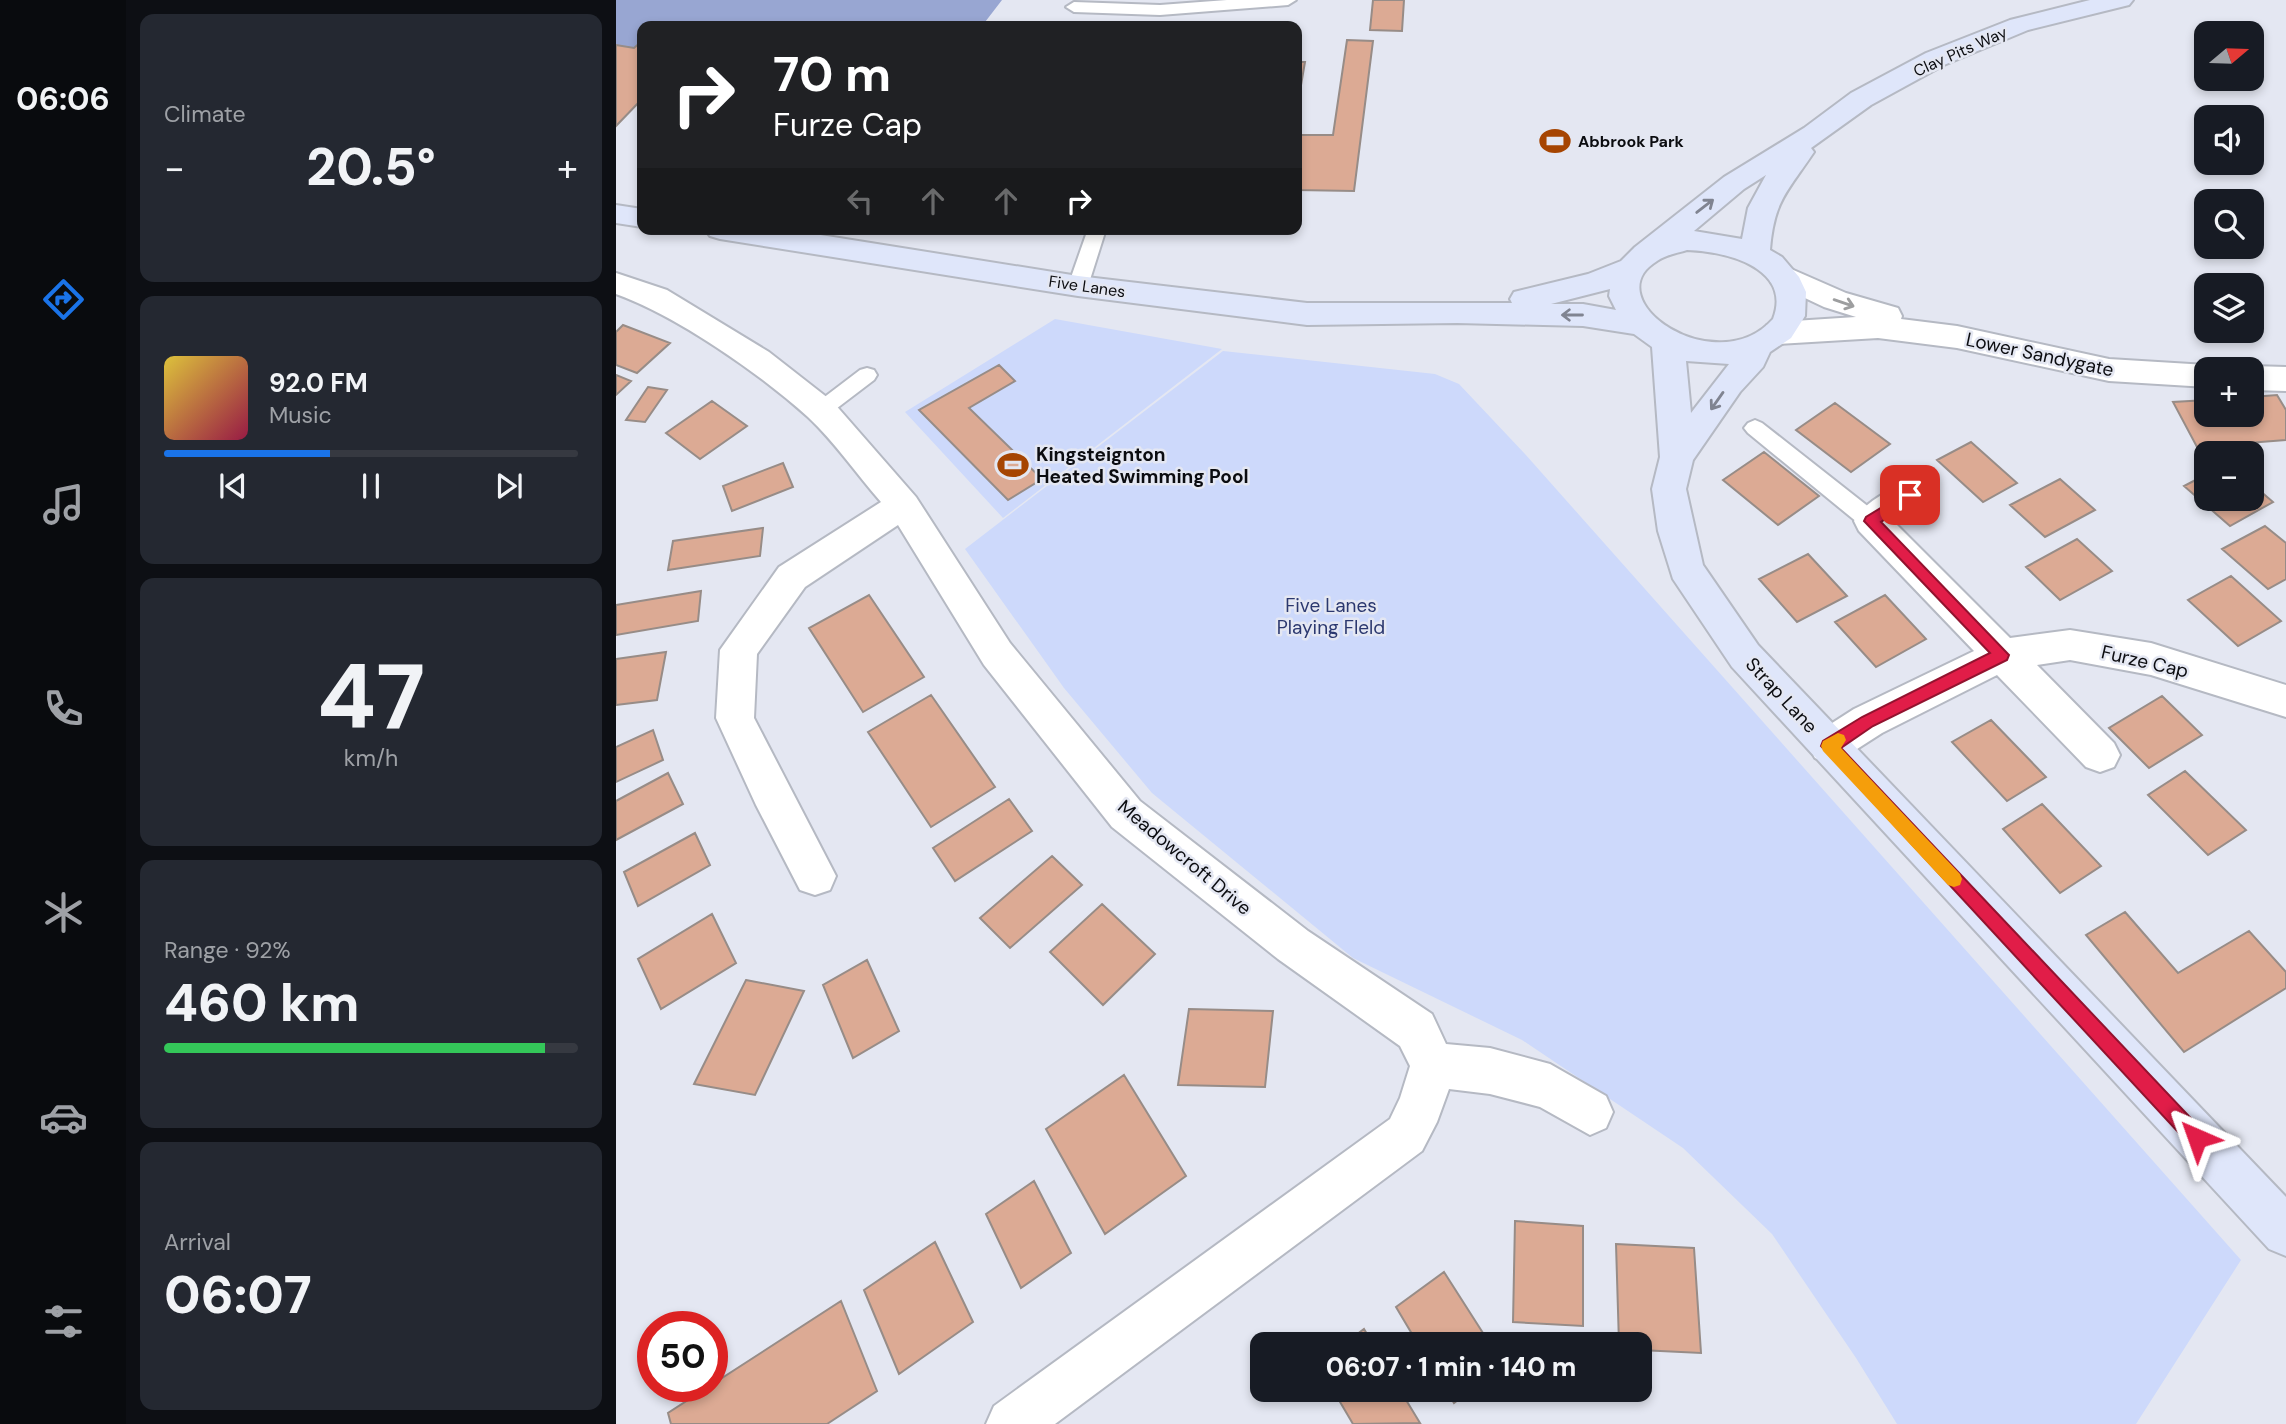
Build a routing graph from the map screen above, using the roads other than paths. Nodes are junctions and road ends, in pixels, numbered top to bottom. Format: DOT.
graph roads {
  1 [pos="1288,0"];
  2 [pos="2120,0"];
  3 [pos="1074,7"];
  4 [pos="1159,18"];
  5 [pos="1814,134"];
  6 [pos="763,235"];
  7 [pos="1095,235"];
  8 [pos="1755,254"];
  9 [pos="1641,259"];
  10 [pos="1782,275"];
  11 [pos="616,283"];
  12 [pos="1078,286"];
  13 [pos="1457,312"];
  14 [pos="1639,324"];
  15 [pos="1957,337"];
  16 [pos="1767,340"];
  17 [pos="1667,343"];
  18 [pos="867,375"];
  19 [pos="2194,375"];
  20 [pos="2264,378"];
  21 [pos="2286,379"];
  22 [pos="821,410"];
  23 [pos="1755,428"];
  24 [pos="1677,457"];
  25 [pos="1910,495"];
  26 [pos="904,506"];
  27 [pos="1871,521"];
  28 [pos="2002,655"];
  29 [pos="2286,701"];
  30 [pos="1829,746"];
  31 [pos="2100,755"];
  32 [pos="815,876"];
  33 [pos="1433,1065"];
  34 [pos="1590,1112"];
  35 [pos="2286,1232"];
  36 [pos="1012,1424"];
  1 -- 4 [label="lane"];
  2 -- 5 [label="main road, Clay Pits Way"];
  3 -- 4 [label="lane"];
  5 -- 8 [label="main road, Clay Pits Way"];
  9 -- 5 [label="main road, Clay Pits Way, one-way"];
  6 -- 12 [label="main road, Five Lanes"];
  7 -- 12 [label="lane"];
  8 -- 9 [label="main road"];
  8 -- 10 [label="main road"];
  9 -- 13 [label="main road, Five Lanes"];
  9 -- 14 [label="main road"];
  10 -- 15 [label="street, Lower Sandygate, one-way"];
  10 -- 16 [label="main road"];
  11 -- 22 [label="street, Meadowcroft Drive"];
  12 -- 13 [label="main road, Five Lanes"];
  14 -- 13 [label="main road, Five Lanes, one-way"];
  14 -- 17 [label="main road"];
  15 -- 16 [label="street, Lower Sandygate"];
  15 -- 19 [label="street, Lower Sandygate"];
  16 -- 17 [label="main road"];
  16 -- 24 [label="main road, Strap Lane, one-way"];
  17 -- 24 [label="main road, Strap Lane"];
  18 -- 22 [label="lane"];
  20 -- 21 [label="street"];
  22 -- 26 [label="street, Meadowcroft Drive"];
  23 -- 27 [label="lane"];
  24 -- 30 [label="main road, Strap Lane"];
  25 -- 27 [label="street"];
  26 -- 32 [label="street"];
  26 -- 33 [label="street, Meadowcroft Drive"];
  27 -- 28 [label="street"];
  28 -- 29 [label="street, Furze Cap"];
  28 -- 30 [label="street, Furze Cap"];
  28 -- 31 [label="street"];
  30 -- 35 [label="main road, Strap Lane"];
  33 -- 34 [label="street"];
  33 -- 36 [label="street"];
}
